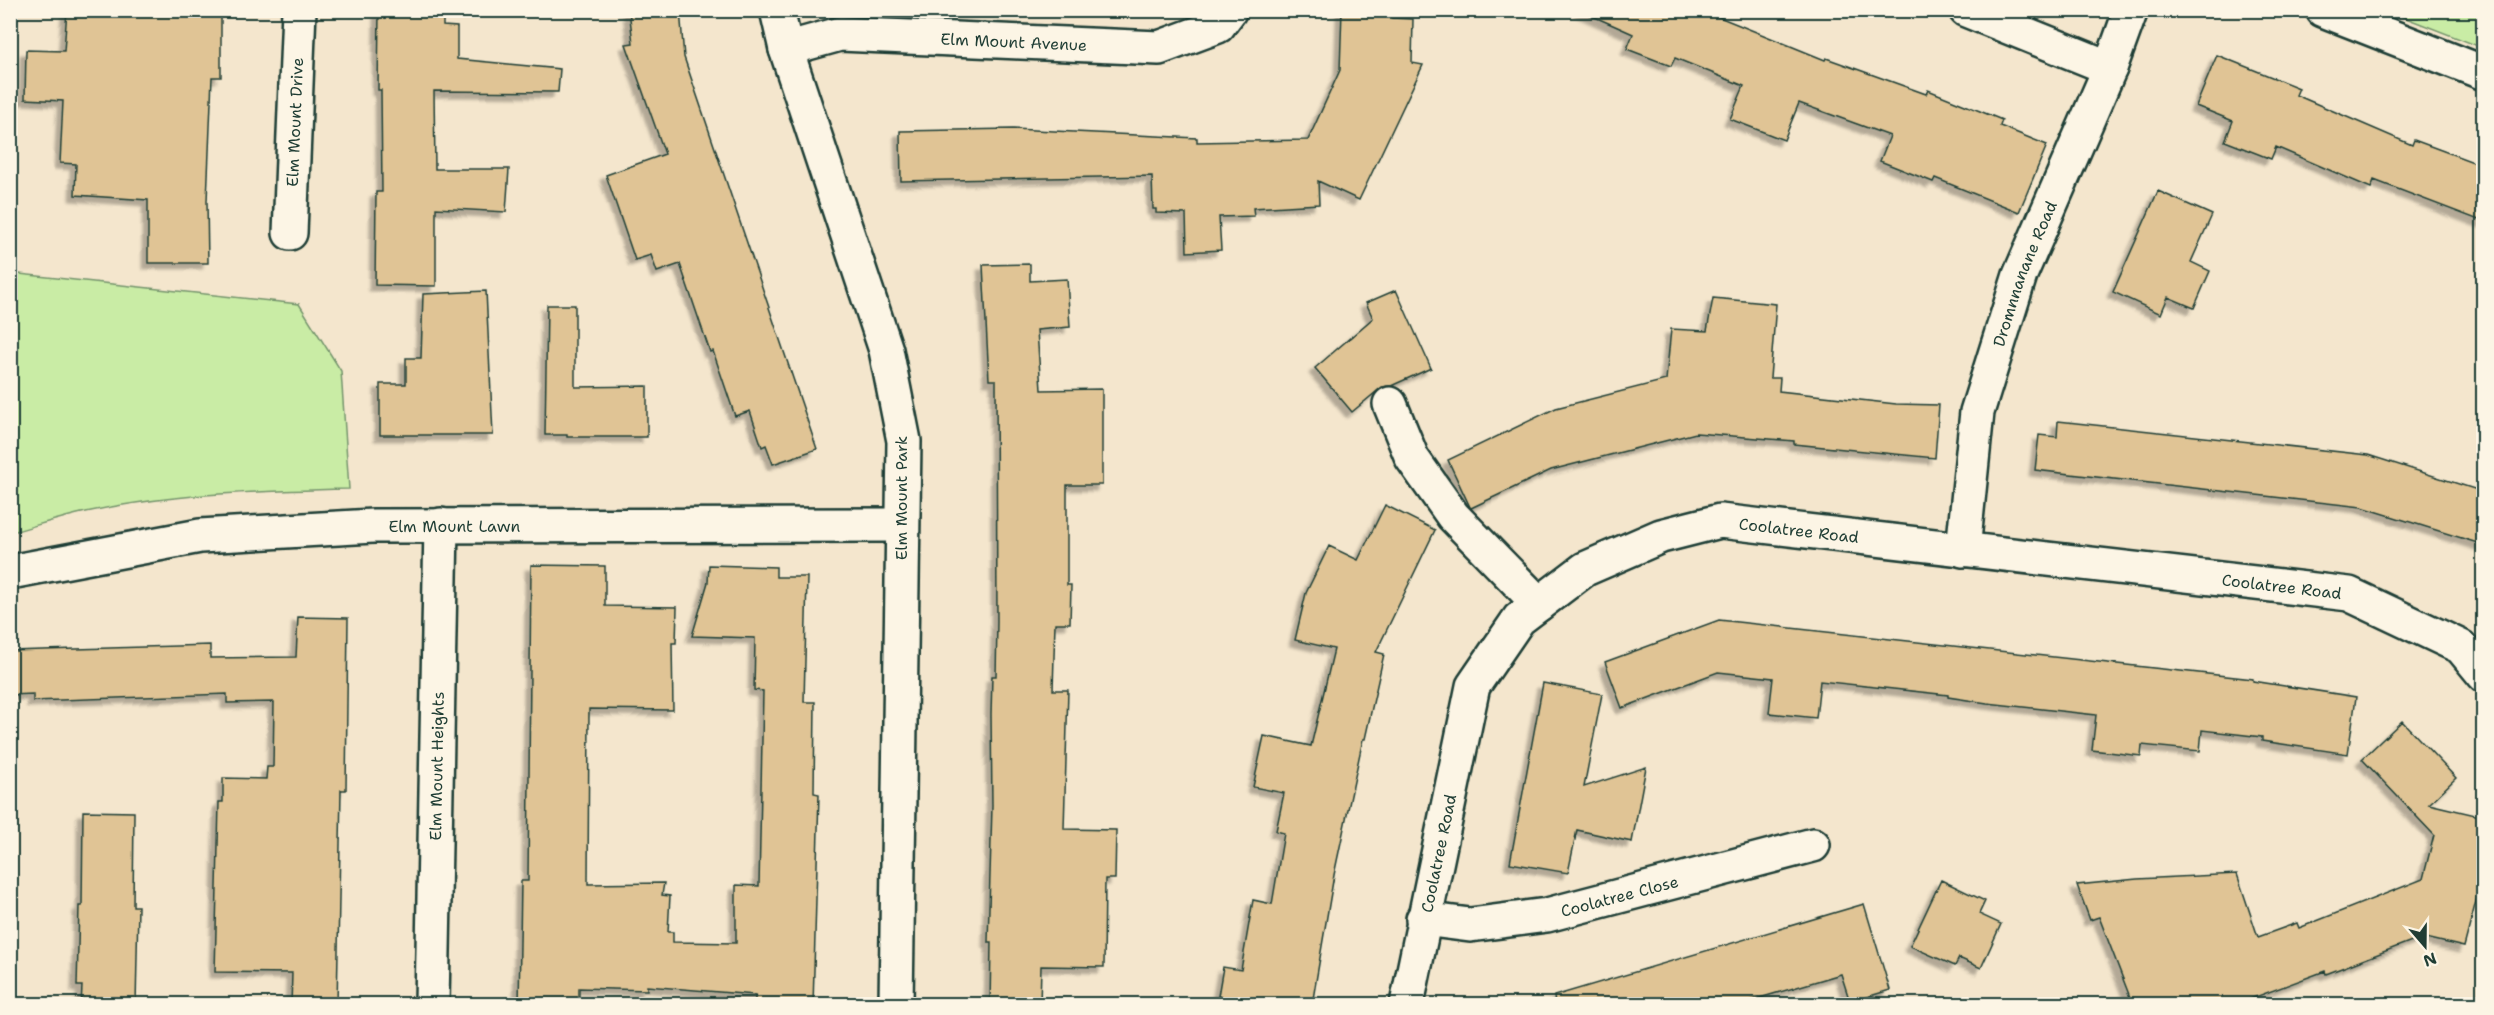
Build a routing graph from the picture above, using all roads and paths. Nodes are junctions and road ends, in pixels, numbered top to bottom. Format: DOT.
graph roads {
  1 [pos="298,10"];
  2 [pos="777,10"];
  3 [pos="1230,10"];
  4 [pos="1966,10"];
  5 [pos="2131,10"];
  6 [pos="2323,10"];
  7 [pos="786,49"];
  8 [pos="2110,68"];
  9 [pos="2484,73"];
  10 [pos="290,233"];
  11 [pos="1390,404"];
  12 [pos="441,525"];
  13 [pos="902,525"];
  14 [pos="1963,550"];
  15 [pos="10,572"];
  16 [pos="1539,604"];
  17 [pos="2484,675"];
  18 [pos="1813,845"];
  19 [pos="1423,919"];
  20 [pos="432,1005"];
  21 [pos="896,1005"];
  22 [pos="1407,1005"];
  1 -- 10 [label="street, Elm Mount Drive"];
  2 -- 7 [label="street, Elm Mount Park"];
  3 -- 7 [label="street, Elm Mount Avenue"];
  4 -- 8 [label="street"];
  5 -- 8 [label="street, Dromnnanane Road"];
  6 -- 9 [label="street"];
  7 -- 13 [label="street, Elm Mount Park"];
  8 -- 14 [label="street, Dromnnanane Road"];
  11 -- 16 [label="street"];
  12 -- 13 [label="street, Elm Mount Lawn"];
  12 -- 15 [label="street, Elm Mount Lawn"];
  12 -- 20 [label="street, Elm Mount Heights"];
  13 -- 21 [label="street, Elm Mount Park"];
  14 -- 16 [label="street, Coolatree Road"];
  14 -- 17 [label="street, Coolatree Road"];
  16 -- 19 [label="street, Coolatree Road"];
  18 -- 19 [label="street, Coolatree Close"];
  19 -- 22 [label="street, Coolatree Road"];
}
